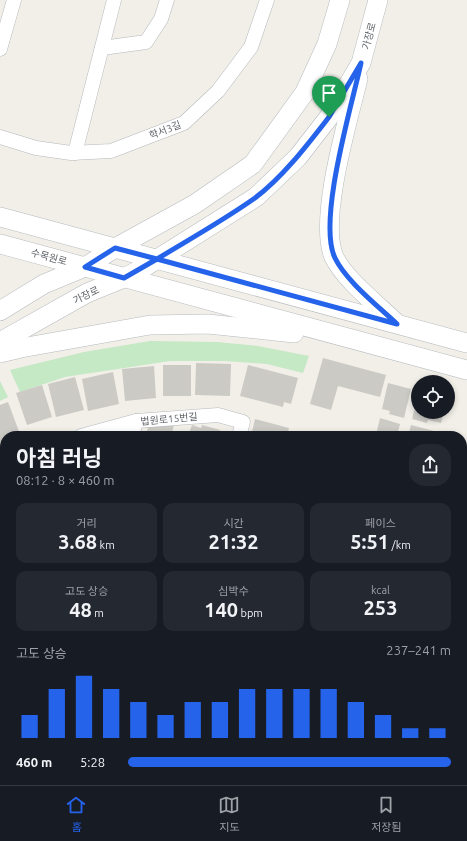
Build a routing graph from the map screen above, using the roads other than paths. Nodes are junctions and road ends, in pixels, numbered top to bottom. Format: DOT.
graph roads {
  1 [pos="14,0"];
  2 [pos="114,0"];
  3 [pos="166,0"];
  4 [pos="267,0"];
  5 [pos="340,0"];
  6 [pos="378,0"];
  7 [pos="102,48"];
  8 [pos="0,50"];
  9 [pos="361,63"];
  10 [pos="0,137"];
  11 [pos="75,153"];
  12 [pos="0,217"];
  13 [pos="0,244"];
  14 [pos="115,248"];
  15 [pos="157,259"];
  16 [pos="85,267"];
  17 [pos="124,278"];
  18 [pos="0,311"];
  19 [pos="397,324"];
  20 [pos="354,340"];
  21 [pos="0,342"];
  22 [pos="467,343"];
  23 [pos="0,353"];
  24 [pos="467,370"];
  25 [pos="136,421"];
  26 [pos="99,431"];
  27 [pos="133,431"];
  28 [pos="240,431"];
  1 -- 8 [label="street"];
  2 -- 7 [label="street"];
  3 -- 7 [label="street"];
  4 -- 11 [label="street, 학서3길"];
  5 -- 14 [label="main road"];
  6 -- 9 [label="main road, 가장로"];
  7 -- 11 [label="street"];
  9 -- 15 [label="main road, 가장로"];
  9 -- 19 [label="main road"];
  10 -- 11 [label="street, 학서3길"];
  12 -- 14 [label="main road"];
  13 -- 16 [label="main road, 수목원로"];
  14 -- 15 [label="main road"];
  14 -- 16 [label="main road"];
  15 -- 17 [label="main road, 가장로"];
  15 -- 19 [label="main road"];
  16 -- 17 [label="main road, 수목원로"];
  16 -- 18 [label="main road"];
  17 -- 20 [label="main road, 수목원로"];
  17 -- 21 [label="main road, 가장로"];
  19 -- 22 [label="main road"];
  20 -- 23 [label="main road"];
  20 -- 24 [label="main road"];
  25 -- 26 [label="street, 법원로15번길"];
  25 -- 27 [label="street"];
  25 -- 28 [label="street, 법원로15번길"];
}
